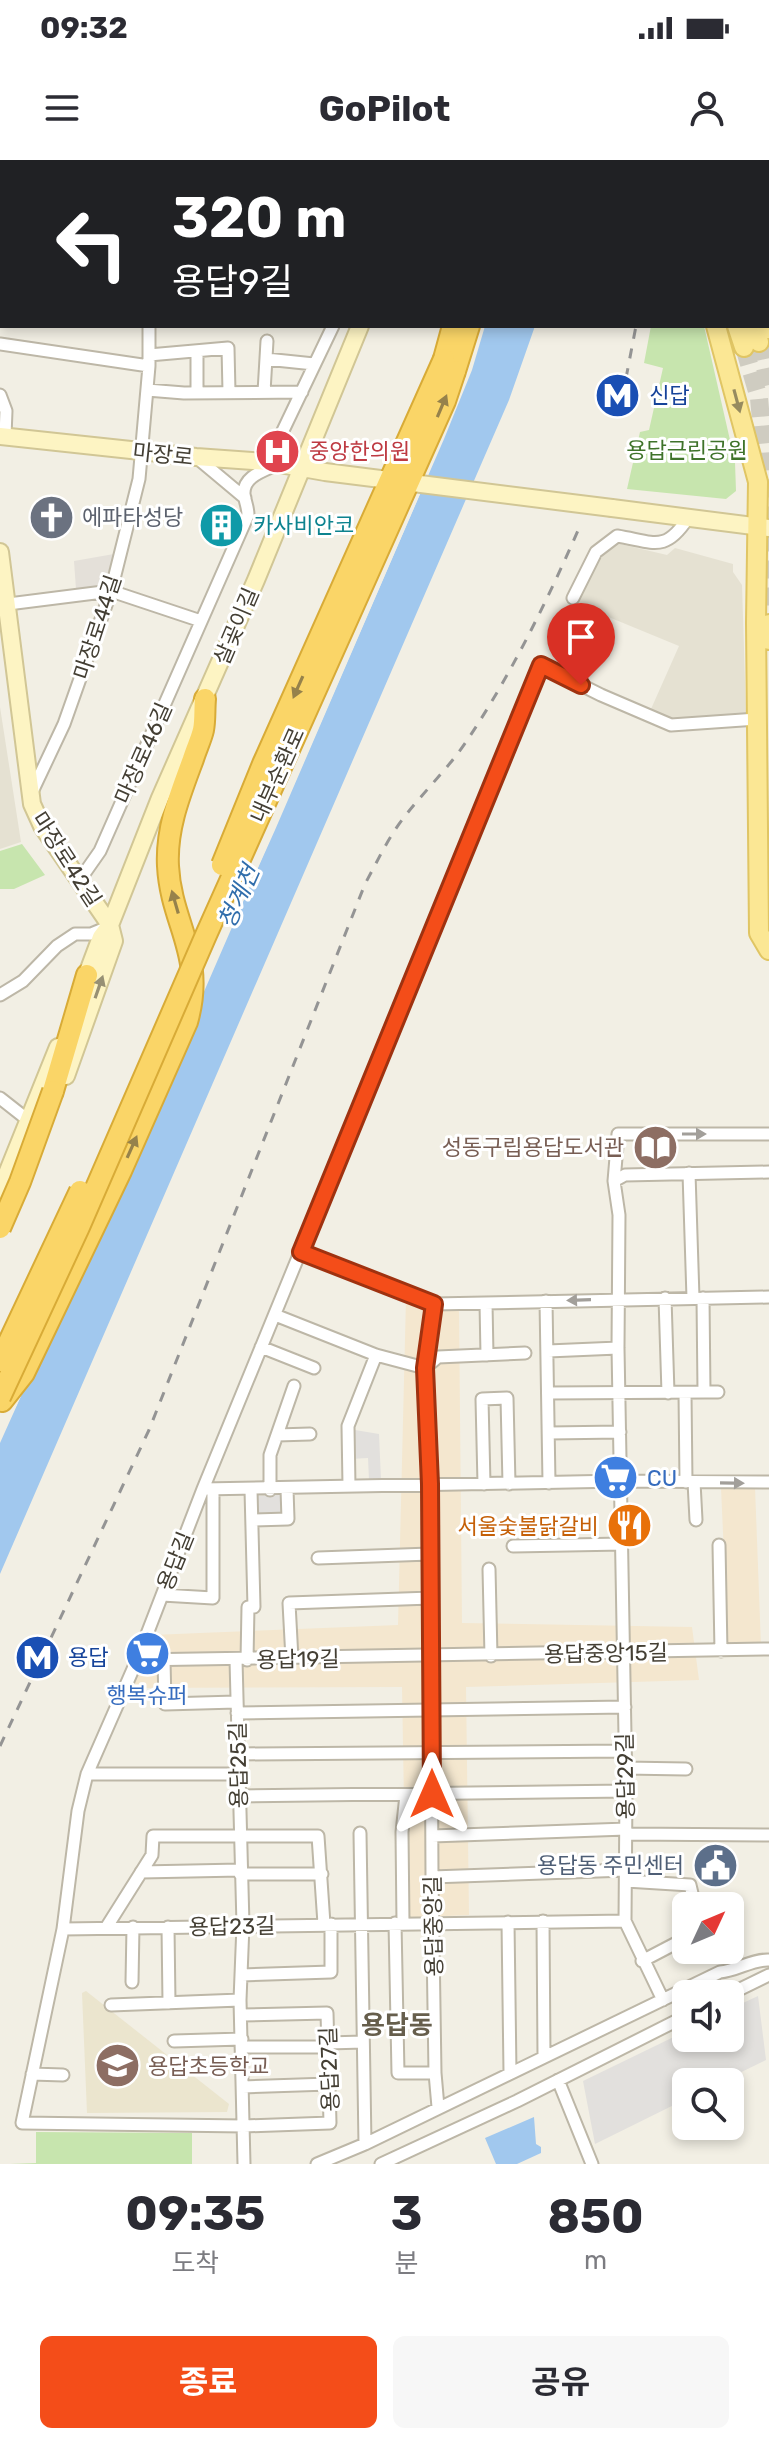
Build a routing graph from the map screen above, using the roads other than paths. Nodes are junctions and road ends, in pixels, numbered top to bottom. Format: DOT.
graph roads {
  1 [pos="149,328"];
  2 [pos="332,328"];
  3 [pos="359,328"];
  4 [pos="452,328"];
  5 [pos="468,328"];
  6 [pos="717,328"];
  7 [pos="267,341"];
  8 [pos="0,344"];
  9 [pos="197,351"];
  10 [pos="266,359"];
  11 [pos="149,361"];
  12 [pos="314,364"];
  13 [pos="147,390"];
  14 [pos="229,392"];
  15 [pos="264,392"];
  16 [pos="302,392"];
  17 [pos="197,393"];
  18 [pos="0,395"];
  19 [pos="745,429"];
  20 [pos="6,440"];
  21 [pos="140,451"];
  22 [pos="769,456"];
  23 [pos="196,457"];
  24 [pos="273,463"];
  25 [pos="302,469"];
  26 [pos="245,498"];
  27 [pos="688,518"];
  28 [pos="763,528"];
  29 [pos="0,552"];
  30 [pos="111,591"];
  31 [pos="573,598"];
  32 [pos="4,604"];
  33 [pos="765,619"];
  34 [pos="201,621"];
  35 [pos="769,640"];
  36 [pos="205,699"];
  37 [pos="757,719"];
  38 [pos="31,795"];
  39 [pos="79,881"];
  40 [pos="110,925"];
  41 [pos="769,950"];
  42 [pos="87,975"];
  43 [pos="0,995"];
  44 [pos="0,1098"];
  45 [pos="28,1120"];
  46 [pos="769,1134"];
  47 [pos="769,1172"];
  48 [pos="689,1173"];
  49 [pos="614,1181"];
  50 [pos="0,1188"];
  51 [pos="5,1225"];
  52 [pos="0,1243"];
  53 [pos="301,1252"];
  54 [pos="769,1297"];
  55 [pos="665,1298"];
  56 [pos="698,1298"];
  57 [pos="619,1299"];
  58 [pos="546,1301"];
  59 [pos="486,1303"];
  60 [pos="434,1304"];
  61 [pos="275,1315"];
  62 [pos="261,1347"];
  63 [pos="618,1348"];
  64 [pos="548,1351"];
  65 [pos="525,1353"];
  66 [pos="376,1355"];
  67 [pos="487,1355"];
  68 [pos="0,1361"];
  69 [pos="314,1368"];
  70 [pos="425,1368"];
  71 [pos="294,1386"];
  72 [pos="704,1392"];
  73 [pos="718,1392"];
  74 [pos="549,1393"];
  75 [pos="668,1393"];
  76 [pos="685,1393"];
  77 [pos="620,1394"];
  78 [pos="0,1397"];
  79 [pos="0,1404"];
  80 [pos="620,1432"];
  81 [pos="549,1433"];
  82 [pos="310,1434"];
  83 [pos="277,1435"];
  84 [pos="620,1481"];
  85 [pos="690,1482"];
  86 [pos="769,1482"];
  87 [pos="549,1483"];
  88 [pos="430,1484"];
  89 [pos="484,1484"];
  90 [pos="509,1484"];
  91 [pos="349,1486"];
  92 [pos="208,1489"];
  93 [pos="287,1489"];
  94 [pos="251,1490"];
  95 [pos="270,1490"];
  96 [pos="252,1520"];
  97 [pos="696,1520"];
  98 [pos="623,1544"];
  99 [pos="719,1545"];
  100 [pos="513,1546"];
  101 [pos="430,1554"];
  102 [pos="318,1558"];
  103 [pos="489,1569"];
  104 [pos="162,1595"];
  105 [pos="431,1598"];
  106 [pos="769,1649"];
  107 [pos="721,1651"];
  108 [pos="625,1653"];
  109 [pos="433,1655"];
  110 [pos="491,1656"];
  111 [pos="292,1659"];
  112 [pos="137,1660"];
  113 [pos="164,1660"];
  114 [pos="242,1660"];
  115 [pos="237,1707"];
  116 [pos="625,1707"];
  117 [pos="433,1709"];
  118 [pos="625,1751"];
  119 [pos="433,1753"];
  120 [pos="238,1754"];
  121 [pos="625,1768"];
  122 [pos="686,1769"];
  123 [pos="87,1774"];
  124 [pos="238,1774"];
  125 [pos="626,1791"];
  126 [pos="432,1794"];
  127 [pos="406,1795"];
  128 [pos="239,1796"];
  129 [pos="626,1831"];
  130 [pos="360,1833"];
  131 [pos="239,1834"];
  132 [pos="769,1835"];
  133 [pos="432,1836"];
  134 [pos="141,1872"];
  135 [pos="240,1872"];
  136 [pos="322,1874"];
  137 [pos="626,1875"];
  138 [pos="432,1877"];
  139 [pos="692,1892"];
  140 [pos="543,1921"];
  141 [pos="625,1921"];
  142 [pos="433,1922"];
  143 [pos="508,1922"];
  144 [pos="362,1923"];
  145 [pos="399,1923"];
  146 [pos="328,1924"];
  147 [pos="243,1925"];
  148 [pos="133,1927"];
  149 [pos="168,1927"];
  150 [pos="106,1928"];
  151 [pos="63,1929"];
  152 [pos="672,1945"];
  153 [pos="769,1960"];
  154 [pos="642,1961"];
  155 [pos="242,1975"];
  156 [pos="769,1975"];
  157 [pos="132,1982"];
  158 [pos="744,1987"];
  159 [pos="240,2000"];
  160 [pos="663,2000"];
  161 [pos="169,2003"];
  162 [pos="111,2005"];
  163 [pos="242,2015"];
  164 [pos="672,2023"];
  165 [pos="174,2041"];
  166 [pos="363,2042"];
  167 [pos="242,2043"];
  168 [pos="328,2045"];
  169 [pos="544,2057"];
  170 [pos="435,2073"];
  171 [pos="510,2073"];
  172 [pos="32,2074"];
  173 [pos="63,2075"];
  174 [pos="558,2080"];
  175 [pos="329,2084"];
  176 [pos="243,2087"];
  177 [pos="438,2107"];
  178 [pos="244,2126"];
  179 [pos="365,2144"];
  180 [pos="244,2164"];
  181 [pos="317,2164"];
  182 [pos="381,2164"];
  183 [pos="592,2164"];
  1 -- 11 [label="street, 마장로44길"];
  2 -- 12 [label="street"];
  3 -- 25 [label="main road, 살곶이길"];
  4 -- 68 [label="highway, 내부순환로, one-way, bridge"];
  78 -- 5 [label="highway, 내부순환로, one-way, bridge"];
  6 -- 19 [label="main road, one-way"];
  7 -- 10 [label="street"];
  8 -- 11 [label="street"];
  9 -- 11 [label="street"];
  9 -- 14 [label="street"];
  9 -- 17 [label="street"];
  10 -- 12 [label="street"];
  10 -- 15 [label="street"];
  11 -- 13 [label="street, 마장로44길"];
  12 -- 16 [label="street"];
  13 -- 17 [label="street"];
  13 -- 21 [label="street, 마장로44길"];
  14 -- 15 [label="street"];
  14 -- 17 [label="street"];
  15 -- 16 [label="street"];
  16 -- 24 [label="street"];
  18 -- 20 [label="street"];
  19 -- 22 [label="main road"];
  19 -- 28 [label="main road"];
  20 -- 21 [label="main road, 마장로"];
  21 -- 23 [label="main road, 마장로"];
  21 -- 30 [label="street, 마장로44길"];
  23 -- 24 [label="main road, 마장로"];
  23 -- 26 [label="street"];
  24 -- 25 [label="main road, 마장로"];
  24 -- 26 [label="street"];
  25 -- 27 [label="main road, 마장로, bridge"];
  25 -- 36 [label="main road, 살곶이길"];
  26 -- 34 [label="street, 마장로46길"];
  27 -- 28 [label="main road"];
  27 -- 31 [label="street"];
  28 -- 33 [label="main road"];
  29 -- 32 [label="main road, 마장로42길"];
  30 -- 32 [label="street"];
  30 -- 34 [label="street"];
  30 -- 38 [label="street, 마장로44길"];
  32 -- 38 [label="main road, 마장로42길"];
  33 -- 35 [label="main road"];
  33 -- 37 [label="main road"];
  34 -- 39 [label="street, 마장로46길"];
  36 -- 40 [label="main road, 살곶이길"];
  79 -- 36 [label="highway, one-way, bridge"];
  37 -- 41 [label="main road"];
  37 -- 53 [label="street, 용답길"];
  38 -- 39 [label="main road, 마장로42길"];
  39 -- 40 [label="main road, 마장로42길"];
  40 -- 42 [label="main road, 살곶이길"];
  40 -- 43 [label="street"];
  51 -- 40 [label="main road, 살곶이길, one-way"];
  42 -- 45 [label="main road, 살곶이길"];
  42 -- 51 [label="highway, bridge"];
  44 -- 45 [label="street"];
  45 -- 50 [label="main road, 살곶이길"];
  49 -- 46 [label="street, 용답29길, one-way"];
  47 -- 48 [label="street"];
  48 -- 49 [label="street"];
  48 -- 56 [label="street"];
  49 -- 57 [label="street, 용답29길"];
  50 -- 51 [label="main road"];
  51 -- 52 [label="main road, 살곶이길"];
  53 -- 60 [label="street"];
  53 -- 61 [label="street, 용답길"];
  54 -- 56 [label="street"];
  55 -- 56 [label="street"];
  55 -- 57 [label="street"];
  55 -- 75 [label="street"];
  56 -- 72 [label="street"];
  57 -- 58 [label="street, one-way"];
  57 -- 63 [label="street, 용답29길"];
  58 -- 59 [label="street"];
  58 -- 64 [label="street"];
  59 -- 60 [label="street"];
  59 -- 67 [label="street"];
  60 -- 70 [label="street, 용답중앙길"];
  61 -- 62 [label="street, 용답길"];
  61 -- 66 [label="street"];
  62 -- 69 [label="street"];
  62 -- 92 [label="street, 용답길"];
  63 -- 64 [label="street"];
  63 -- 77 [label="street, 용답29길"];
  64 -- 74 [label="street"];
  65 -- 67 [label="street"];
  66 -- 70 [label="street"];
  66 -- 91 [label="street"];
  67 -- 70 [label="street"];
  70 -- 88 [label="street, 용답중앙길"];
  71 -- 83 [label="street"];
  72 -- 73 [label="street"];
  72 -- 76 [label="street"];
  74 -- 77 [label="street"];
  74 -- 81 [label="street"];
  75 -- 76 [label="street"];
  75 -- 77 [label="street"];
  76 -- 85 [label="street"];
  77 -- 80 [label="street, 용답29길"];
  80 -- 81 [label="street"];
  80 -- 84 [label="street, 용답29길"];
  81 -- 87 [label="street"];
  82 -- 83 [label="street"];
  83 -- 95 [label="street"];
  84 -- 85 [label="street"];
  84 -- 87 [label="street"];
  84 -- 98 [label="street, 용답29길"];
  85 -- 86 [label="street, one-way"];
  85 -- 97 [label="street"];
  87 -- 90 [label="street"];
  88 -- 89 [label="street"];
  88 -- 91 [label="street"];
  88 -- 101 [label="street, 용답중앙길"];
  89 -- 90 [label="street"];
  89 -- 90 [label="street"];
  91 -- 93 [label="street"];
  92 -- 94 [label="street"];
  92 -- 104 [label="street, 용답길"];
  92 -- 104 [label="street"];
  93 -- 95 [label="street"];
  93 -- 96 [label="street"];
  94 -- 95 [label="street"];
  94 -- 96 [label="street, 용답25길"];
  96 -- 114 [label="street, 용답25길"];
  98 -- 100 [label="street"];
  98 -- 108 [label="street, 용답29길"];
  99 -- 107 [label="street"];
  101 -- 102 [label="street"];
  101 -- 105 [label="street, 용답중앙길"];
  103 -- 110 [label="street"];
  104 -- 112 [label="street, 용답길"];
  105 -- 109 [label="street, 용답중앙길"];
  105 -- 111 [label="street"];
  106 -- 107 [label="street, 용답중앙15길"];
  107 -- 108 [label="street, 용답중앙15길"];
  108 -- 110 [label="street, 용답중앙15길"];
  108 -- 116 [label="street, 용답29길"];
  109 -- 110 [label="street, 용답중앙15길"];
  109 -- 111 [label="street, 용답19길"];
  109 -- 117 [label="street, 용답중앙길"];
  111 -- 114 [label="street, 용답19길"];
  112 -- 113 [label="street, 용답19길"];
  112 -- 123 [label="street, 용답길"];
  113 -- 114 [label="street, 용답19길"];
  113 -- 115 [label="street"];
  114 -- 115 [label="street, 용답25길"];
  115 -- 117 [label="street"];
  115 -- 120 [label="street, 용답25길"];
  116 -- 117 [label="street"];
  116 -- 118 [label="street, 용답29길"];
  117 -- 119 [label="street, 용답중앙길"];
  118 -- 119 [label="street"];
  118 -- 121 [label="street, 용답29길"];
  119 -- 120 [label="street"];
  119 -- 126 [label="street, 용답중앙길"];
  120 -- 124 [label="street, 용답25길"];
  121 -- 122 [label="street"];
  121 -- 125 [label="street, 용답29길"];
  123 -- 124 [label="street"];
  123 -- 151 [label="street, 용답길"];
  124 -- 128 [label="street, 용답25길"];
  125 -- 126 [label="street"];
  125 -- 129 [label="street, 용답29길"];
  126 -- 127 [label="street"];
  126 -- 133 [label="street, 용답중앙길"];
  127 -- 128 [label="street"];
  127 -- 145 [label="street"];
  128 -- 131 [label="street, 용답25길"];
  129 -- 132 [label="street"];
  129 -- 133 [label="street"];
  129 -- 137 [label="street, 용답29길"];
  130 -- 144 [label="street"];
  131 -- 134 [label="street"];
  131 -- 135 [label="street, 용답25길"];
  131 -- 136 [label="street"];
  133 -- 138 [label="street, 용답중앙길"];
  134 -- 135 [label="street"];
  134 -- 150 [label="street"];
  135 -- 136 [label="street"];
  135 -- 147 [label="street, 용답25길"];
  136 -- 146 [label="street"];
  137 -- 138 [label="street"];
  137 -- 139 [label="street"];
  137 -- 141 [label="street, 용답29길"];
  138 -- 142 [label="street, 용답중앙길"];
  140 -- 141 [label="street, 용답23길"];
  140 -- 143 [label="street, 용답23길"];
  140 -- 169 [label="street"];
  141 -- 154 [label="street, 용답29길"];
  142 -- 143 [label="street, 용답23길"];
  142 -- 145 [label="street, 용답23길"];
  142 -- 170 [label="street, 용답중앙길"];
  143 -- 171 [label="street"];
  144 -- 145 [label="street, 용답23길"];
  144 -- 146 [label="street, 용답23길"];
  144 -- 166 [label="street"];
  145 -- 170 [label="street"];
  146 -- 147 [label="street, 용답23길"];
  146 -- 155 [label="street"];
  147 -- 149 [label="street, 용답23길"];
  147 -- 155 [label="street, 용답25길"];
  148 -- 149 [label="street, 용답23길"];
  148 -- 150 [label="street, 용답23길"];
  148 -- 157 [label="street"];
  149 -- 161 [label="street"];
  150 -- 151 [label="street, 용답23길"];
  151 -- 172 [label="street, 용답길"];
  152 -- 154 [label="street"];
  153 -- 160 [label="street"];
  154 -- 160 [label="street, 용답29길"];
  155 -- 159 [label="street, 용답25길"];
  156 -- 158 [label="street"];
  159 -- 161 [label="street"];
  159 -- 163 [label="street, 용답25길"];
  160 -- 169 [label="street"];
  161 -- 162 [label="street"];
  163 -- 167 [label="street, 용답25길"];
  163 -- 168 [label="street, 용답27길"];
  164 -- 174 [label="street"];
  165 -- 167 [label="street"];
  166 -- 168 [label="street"];
  166 -- 179 [label="street"];
  167 -- 168 [label="street"];
  167 -- 176 [label="street, 용답25길"];
  168 -- 175 [label="street, 용답27길"];
  169 -- 171 [label="street"];
  170 -- 177 [label="street, 용답중앙길"];
  171 -- 177 [label="street"];
  172 -- 173 [label="street"];
  172 -- 178 [label="street, 용답길"];
  174 -- 182 [label="street"];
  174 -- 183 [label="street"];
  175 -- 176 [label="street"];
  175 -- 178 [label="street, 용답27길"];
  176 -- 178 [label="street, 용답25길"];
  177 -- 179 [label="street"];
  178 -- 180 [label="street"];
  179 -- 181 [label="street"];
}
